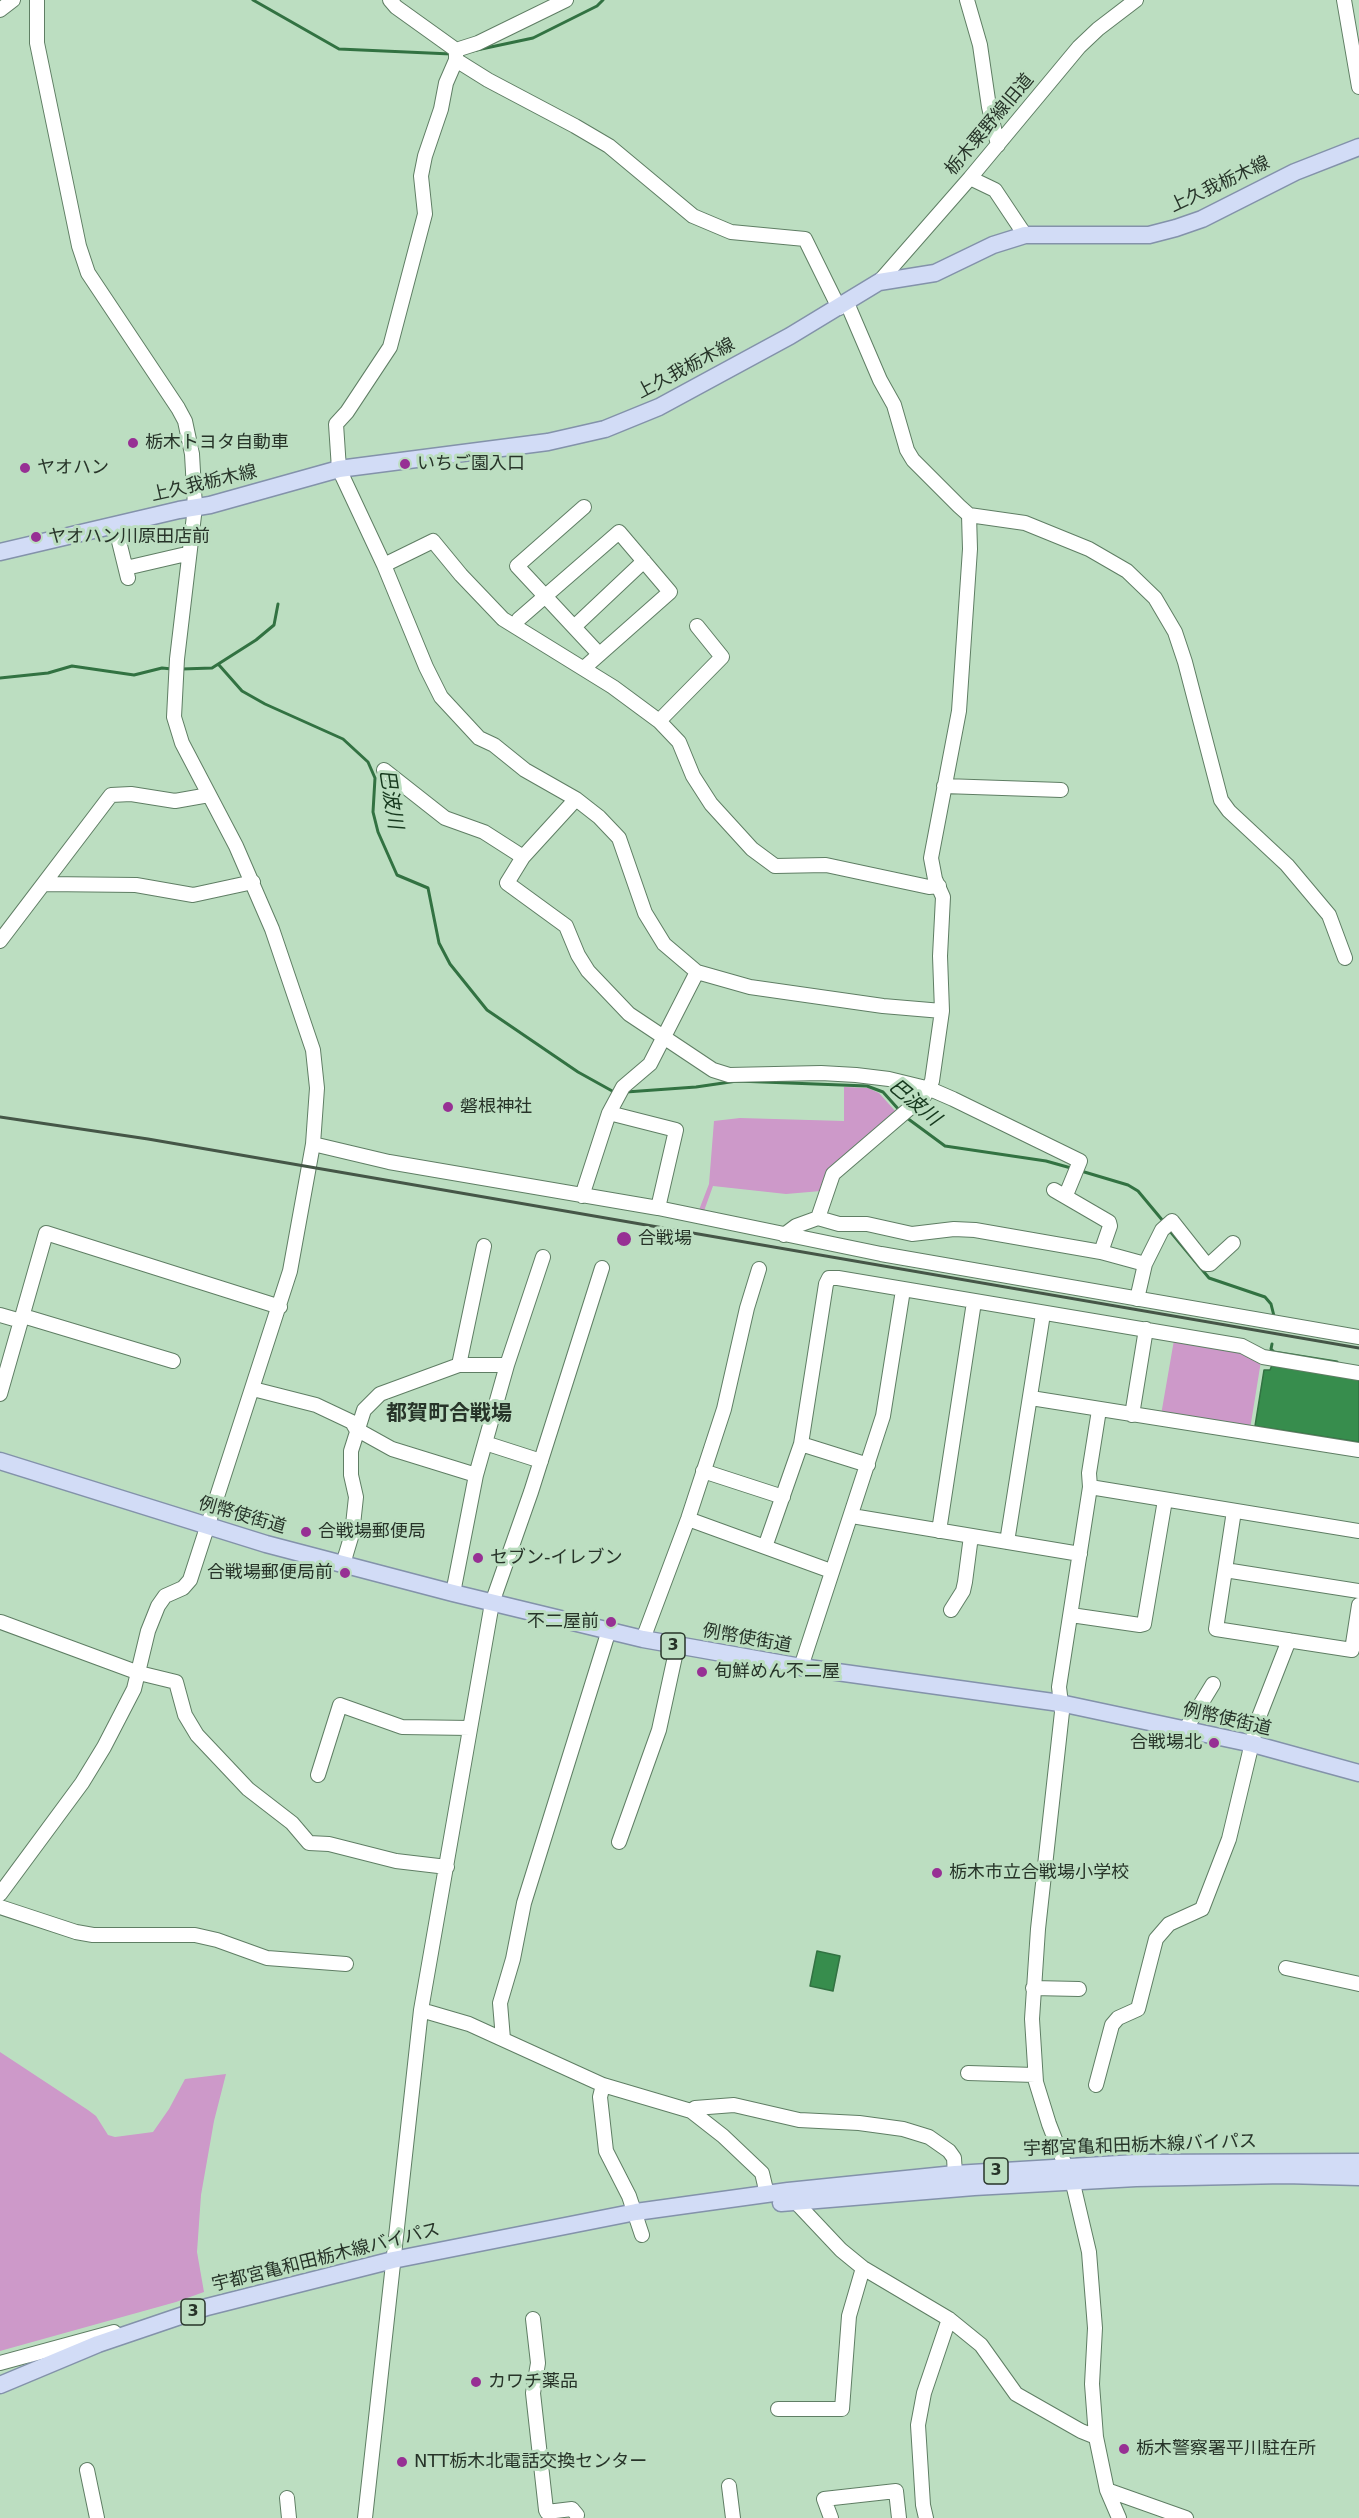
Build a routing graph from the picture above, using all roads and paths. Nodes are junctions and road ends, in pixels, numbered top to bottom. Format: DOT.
graph roads {
  1 [pos="13,0"];
  2 [pos="36,0"];
  3 [pos="390,0"];
  4 [pos="566,0"];
  5 [pos="967,0"];
  6 [pos="1136,0"];
  7 [pos="1344,0"];
  8 [pos="0,10"];
  9 [pos="456,55"];
  10 [pos="1359,87"];
  11 [pos="998,145"];
  12 [pos="1359,147"];
  13 [pos="970,178"];
  14 [pos="1025,235"];
  15 [pos="879,282"];
  16 [pos="843,305"];
  17 [pos="339,469"];
  18 [pos="195,507"];
  19 [pos="584,507"];
  20 [pos="969,515"];
  21 [pos="116,525"];
  22 [pos="0,552"];
  23 [pos="189,556"];
  24 [pos="644,561"];
  25 [pos="384,565"];
  26 [pos="546,596"];
  27 [pos="515,626"];
  28 [pos="698,626"];
  29 [pos="574,627"];
  30 [pos="599,654"];
  31 [pos="584,668"];
  32 [pos="660,721"];
  33 [pos="384,770"];
  34 [pos="944,786"];
  35 [pos="1061,790"];
  36 [pos="209,795"];
  37 [pos="576,799"];
  38 [pos="523,857"];
  39 [pos="253,882"];
  40 [pos="45,884"];
  41 [pos="939,886"];
  42 [pos="0,942"];
  43 [pos="1345,958"];
  44 [pos="697,972"];
  45 [pos="942,1011"];
  46 [pos="663,1038"];
  47 [pos="930,1089"];
  48 [pos="609,1113"];
  49 [pos="313,1144"];
  50 [pos="582,1196"];
  51 [pos="658,1208"];
  52 [pos="818,1218"];
  53 [pos="784,1235"];
  54 [pos="1233,1243"];
  55 [pos="484,1246"];
  56 [pos="1101,1252"];
  57 [pos="543,1257"];
  58 [pos="1145,1264"];
  59 [pos="602,1268"];
  60 [pos="759,1269"];
  61 [pos="903,1290"];
  62 [pos="1137,1299"];
  63 [pos="974,1302"];
  64 [pos="280,1307"];
  65 [pos="1043,1314"];
  66 [pos="0,1315"];
  67 [pos="22,1318"];
  68 [pos="1146,1329"];
  69 [pos="1359,1337"];
  70 [pos="173,1361"];
  71 [pos="459,1365"];
  72 [pos="507,1365"];
  73 [pos="1359,1373"];
  74 [pos="253,1389"];
  75 [pos="0,1394"];
  76 [pos="1031,1398"];
  77 [pos="1099,1410"];
  78 [pos="1132,1415"];
  79 [pos="356,1429"];
  80 [pos="485,1443"];
  81 [pos="801,1444"];
  82 [pos="1359,1450"];
  83 [pos="0,1461"];
  84 [pos="541,1461"];
  85 [pos="868,1465"];
  86 [pos="703,1471"];
  87 [pos="476,1475"];
  88 [pos="1090,1487"];
  89 [pos="783,1497"];
  90 [pos="1165,1500"];
  91 [pos="1234,1511"];
  92 [pos="852,1516"];
  93 [pos="688,1520"];
  94 [pos="209,1527"];
  95 [pos="939,1531"];
  96 [pos="1359,1531"];
  97 [pos="971,1536"];
  98 [pos="1007,1542"];
  99 [pos="765,1547"];
  100 [pos="1080,1554"];
  101 [pos="343,1564"];
  102 [pos="1225,1570"];
  103 [pos="831,1571"];
  104 [pos="1359,1591"];
  105 [pos="453,1593"];
  106 [pos="492,1603"];
  107 [pos="1359,1605"];
  108 [pos="951,1610"];
  109 [pos="1071,1615"];
  110 [pos="2,1618"];
  111 [pos="609,1630"];
  112 [pos="643,1639"];
  113 [pos="1289,1640"];
  114 [pos="677,1647"];
  115 [pos="801,1667"];
  116 [pos="139,1673"];
  117 [pos="1213,1684"];
  118 [pos="1060,1703"];
  119 [pos="470,1728"];
  120 [pos="1185,1730"];
  121 [pos="1253,1744"];
  122 [pos="1359,1773"];
  123 [pos="318,1775"];
  124 [pos="619,1842"];
  125 [pos="447,1867"];
  126 [pos="0,1894"];
  127 [pos="0,1907"];
  128 [pos="346,1964"];
  129 [pos="1286,1968"];
  130 [pos="1359,1984"];
  131 [pos="1034,1988"];
  132 [pos="1079,1989"];
  133 [pos="421,2010"];
  134 [pos="503,2039"];
  135 [pos="968,2073"];
  136 [pos="1035,2075"];
  137 [pos="603,2085"];
  138 [pos="1096,2085"];
  139 [pos="691,2111"];
  140 [pos="1359,2162"];
  141 [pos="955,2174"];
  142 [pos="1069,2174"];
  143 [pos="1359,2177"];
  144 [pos="767,2194"];
  145 [pos="791,2196"];
  146 [pos="636,2212"];
  147 [pos="642,2235"];
  148 [pos="393,2260"];
  149 [pos="863,2268"];
  150 [pos="533,2319"];
  151 [pos="949,2319"];
  152 [pos="143,2327"];
  153 [pos="0,2363"];
  154 [pos="0,2385"];
  155 [pos="778,2409"];
  156 [pos="1096,2436"];
  157 [pos="87,2470"];
  158 [pos="729,2486"];
  159 [pos="1107,2490"];
  160 [pos="287,2498"];
  161 [pos="577,2515"];
  162 [pos="97,2518"];
  163 [pos="289,2518"];
  164 [pos="365,2518"];
  165 [pos="733,2518"];
  166 [pos="831,2518"];
  167 [pos="899,2518"];
  168 [pos="926,2518"];
  169 [pos="1119,2518"];
  170 [pos="1186,2518"];
  1 -- 8 [label="street"];
  2 -- 18 [label="street"];
  3 -- 9 [label="street"];
  4 -- 9 [label="street"];
  5 -- 11 [label="street"];
  6 -- 11 [label="street, 栃木粟野線旧道"];
  7 -- 10 [label="street"];
  9 -- 16 [label="street"];
  9 -- 17 [label="street"];
  11 -- 13 [label="street, 栃木粟野線旧道"];
  12 -- 14 [label="main road, 上久我栃木線"];
  13 -- 14 [label="street"];
  13 -- 15 [label="street, 栃木粟野線旧道"];
  14 -- 15 [label="main road, 上久我栃木線"];
  15 -- 16 [label="main road, 上久我栃木線"];
  16 -- 17 [label="main road, 上久我栃木線"];
  16 -- 20 [label="street"];
  17 -- 18 [label="main road, 上久我栃木線"];
  17 -- 25 [label="street"];
  18 -- 21 [label="main road, 上久我栃木線"];
  18 -- 23 [label="street"];
  19 -- 26 [label="street"];
  20 -- 34 [label="street"];
  20 -- 43 [label="street"];
  21 -- 22 [label="main road, 上久我栃木線"];
  21 -- 23 [label="street"];
  23 -- 36 [label="street"];
  24 -- 26 [label="street"];
  24 -- 29 [label="street"];
  24 -- 30 [label="street"];
  25 -- 27 [label="street"];
  25 -- 37 [label="street"];
  26 -- 27 [label="street"];
  26 -- 29 [label="street"];
  27 -- 31 [label="street"];
  28 -- 32 [label="street"];
  29 -- 30 [label="street"];
  30 -- 31 [label="street"];
  31 -- 32 [label="street"];
  32 -- 41 [label="street"];
  33 -- 38 [label="street"];
  34 -- 35 [label="street"];
  34 -- 41 [label="street"];
  36 -- 39 [label="street"];
  36 -- 40 [label="street"];
  37 -- 38 [label="street"];
  37 -- 44 [label="street"];
  38 -- 46 [label="street"];
  39 -- 40 [label="street"];
  39 -- 49 [label="street"];
  40 -- 42 [label="street"];
  41 -- 45 [label="street"];
  44 -- 45 [label="street"];
  44 -- 46 [label="street"];
  45 -- 47 [label="street"];
  46 -- 47 [label="street"];
  46 -- 48 [label="street"];
  47 -- 52 [label="street"];
  47 -- 56 [label="street"];
  48 -- 50 [label="street"];
  48 -- 51 [label="street"];
  49 -- 50 [label="street"];
  49 -- 64 [label="street"];
  50 -- 51 [label="street"];
  51 -- 53 [label="street"];
  52 -- 53 [label="street"];
  52 -- 56 [label="street"];
  53 -- 62 [label="street"];
  54 -- 58 [label="street"];
  55 -- 71 [label="street"];
  56 -- 58 [label="street"];
  57 -- 72 [label="street"];
  58 -- 62 [label="street"];
  59 -- 84 [label="street"];
  60 -- 86 [label="street"];
  61 -- 63 [label="street"];
  61 -- 81 [label="street"];
  61 -- 85 [label="street"];
  62 -- 69 [label="street"];
  63 -- 65 [label="street"];
  63 -- 95 [label="street"];
  64 -- 67 [label="street"];
  64 -- 74 [label="street"];
  65 -- 68 [label="street"];
  65 -- 76 [label="street"];
  66 -- 67 [label="street"];
  67 -- 70 [label="street"];
  67 -- 75 [label="street"];
  68 -- 73 [label="street"];
  68 -- 78 [label="street"];
  71 -- 72 [label="street"];
  71 -- 79 [label="street"];
  72 -- 80 [label="street"];
  74 -- 79 [label="street"];
  74 -- 94 [label="street"];
  76 -- 77 [label="street"];
  76 -- 98 [label="street"];
  77 -- 78 [label="street"];
  77 -- 88 [label="street"];
  78 -- 82 [label="street"];
  79 -- 87 [label="street"];
  79 -- 101 [label="street"];
  80 -- 84 [label="street"];
  80 -- 87 [label="street"];
  81 -- 85 [label="street"];
  81 -- 89 [label="street"];
  83 -- 94 [label="main road, 例幣使街道 / 3"];
  84 -- 106 [label="street"];
  85 -- 92 [label="street"];
  86 -- 89 [label="street"];
  86 -- 93 [label="street"];
  87 -- 105 [label="street"];
  88 -- 90 [label="street"];
  88 -- 100 [label="street"];
  89 -- 99 [label="street"];
  90 -- 91 [label="street"];
  90 -- 109 [label="street"];
  91 -- 96 [label="street"];
  91 -- 102 [label="street"];
  92 -- 95 [label="street"];
  92 -- 103 [label="street"];
  93 -- 99 [label="street"];
  93 -- 112 [label="street"];
  94 -- 101 [label="main road, 例幣使街道 / 3"];
  94 -- 116 [label="street"];
  95 -- 97 [label="street"];
  97 -- 98 [label="street"];
  97 -- 108 [label="street"];
  98 -- 100 [label="street"];
  99 -- 103 [label="street"];
  100 -- 109 [label="street"];
  101 -- 105 [label="main road, 例幣使街道 / 3"];
  102 -- 104 [label="street"];
  102 -- 113 [label="street"];
  103 -- 115 [label="street"];
  105 -- 106 [label="main road, 例幣使街道 / 3"];
  106 -- 111 [label="main road, 例幣使街道 / 3"];
  106 -- 119 [label="street"];
  107 -- 113 [label="street"];
  109 -- 118 [label="street"];
  110 -- 116 [label="street"];
  111 -- 112 [label="main road, 例幣使街道 / 3"];
  111 -- 134 [label="street"];
  112 -- 114 [label="main road, 例幣使街道 / 3"];
  113 -- 121 [label="street"];
  114 -- 115 [label="main road, 例幣使街道 / 3"];
  114 -- 124 [label="street"];
  115 -- 118 [label="main road, 例幣使街道 / 3"];
  116 -- 125 [label="street"];
  116 -- 126 [label="street"];
  117 -- 120 [label="street"];
  118 -- 120 [label="main road, 例幣使街道 / 3"];
  118 -- 131 [label="street"];
  119 -- 123 [label="street"];
  119 -- 125 [label="street"];
  120 -- 121 [label="main road, 例幣使街道 / 3"];
  121 -- 122 [label="main road, 例幣使街道 / 3"];
  121 -- 138 [label="street"];
  125 -- 133 [label="street"];
  127 -- 128 [label="street"];
  129 -- 130 [label="street"];
  131 -- 132 [label="street"];
  131 -- 136 [label="street"];
  133 -- 134 [label="street"];
  133 -- 148 [label="street"];
  134 -- 137 [label="street"];
  135 -- 136 [label="street"];
  136 -- 142 [label="street"];
  137 -- 139 [label="street"];
  137 -- 146 [label="street"];
  139 -- 141 [label="street"];
  139 -- 144 [label="street"];
  140 -- 142 [label="main road, 宇都宮亀和田栃木線バイパス / 3"];
  141 -- 142 [label="main road, 宇都宮亀和田栃木線バイパス / 3"];
  141 -- 145 [label="main road, 宇都宮亀和田栃木線バイパス / 3"];
  142 -- 143 [label="main road, 宇都宮亀和田栃木線バイパス / 3"];
  142 -- 145 [label="main road, 宇都宮亀和田栃木線バイパス / 3"];
  142 -- 156 [label="street"];
  144 -- 145 [label="main road, 宇都宮亀和田栃木線バイパス / 3"];
  144 -- 146 [label="main road, 宇都宮亀和田栃木線バイパス / 3"];
  145 -- 146 [label="main road, 宇都宮亀和田栃木線バイパス / 3"];
  145 -- 149 [label="street"];
  146 -- 147 [label="street"];
  146 -- 148 [label="main road, 宇都宮亀和田栃木線バイパス / 3"];
  148 -- 152 [label="main road, 宇都宮亀和田栃木線バイパス / 3"];
  148 -- 164 [label="street"];
  149 -- 151 [label="street"];
  149 -- 155 [label="street"];
  150 -- 161 [label="street"];
  151 -- 156 [label="street"];
  151 -- 168 [label="street"];
  152 -- 153 [label="street"];
  152 -- 154 [label="main road, 宇都宮亀和田栃木線バイパス / 3"];
  156 -- 159 [label="street"];
  157 -- 162 [label="street"];
  158 -- 165 [label="street"];
  159 -- 169 [label="street"];
  159 -- 170 [label="street"];
  160 -- 163 [label="street"];
  166 -- 167 [label="street"];
}
